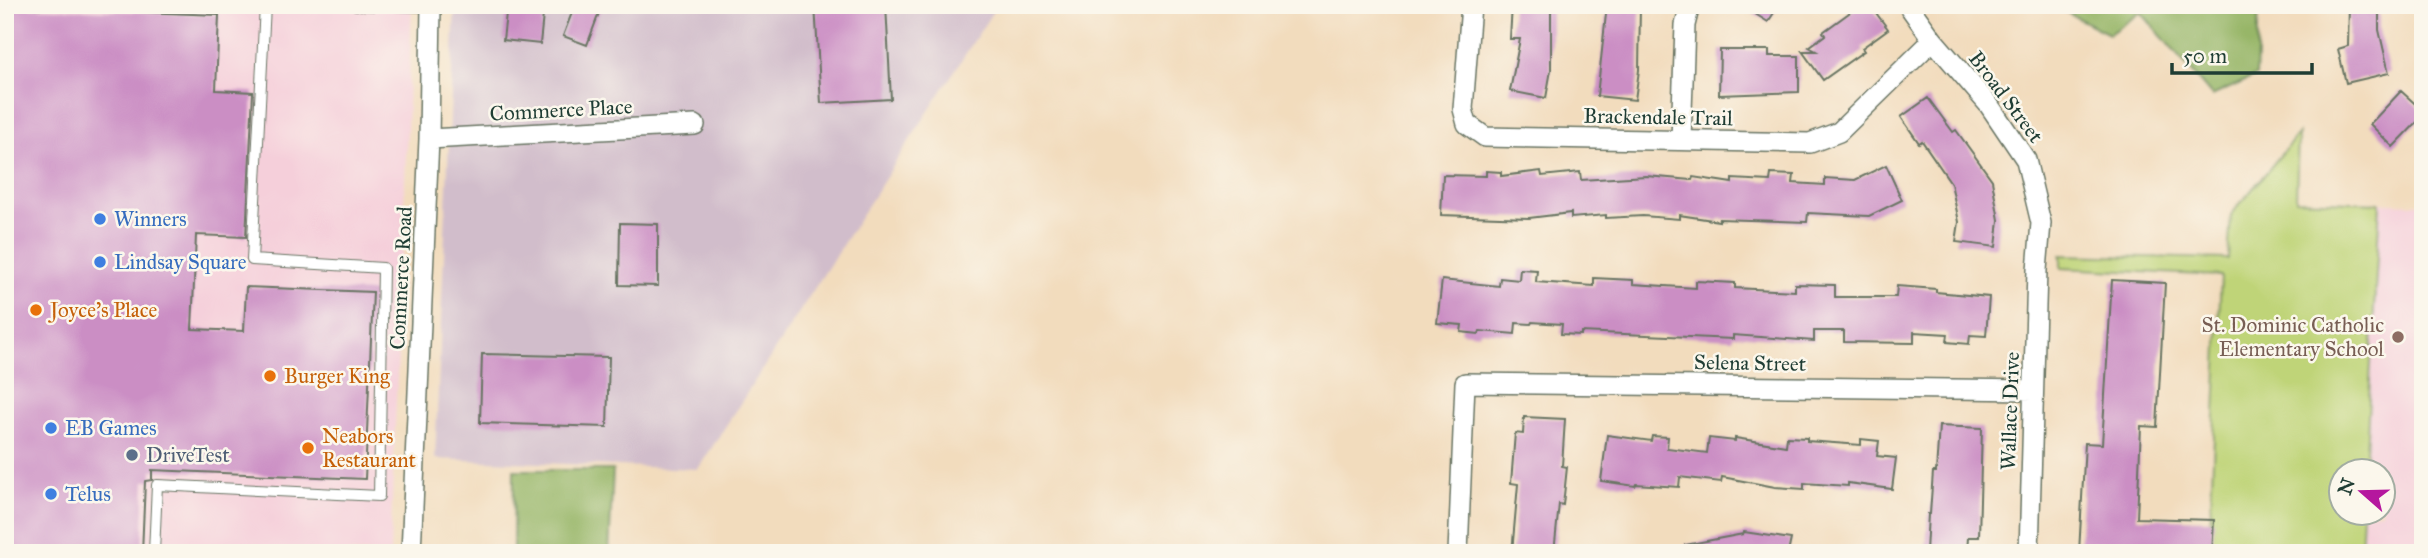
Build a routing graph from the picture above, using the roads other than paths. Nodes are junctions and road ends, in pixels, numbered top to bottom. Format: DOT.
graph roads {
  1 [pos="265,5"];
  2 [pos="356,5"];
  3 [pos="1471,5"];
  4 [pos="1690,5"];
  5 [pos="1908,5"];
  6 [pos="431,6"];
  7 [pos="1933,40"];
  8 [pos="695,125"];
  9 [pos="429,139"];
  10 [pos="1681,140"];
  11 [pos="2036,270"];
  12 [pos="2033,390"];
  13 [pos="154,553"];
  14 [pos="411,553"];
  15 [pos="1458,553"];
  16 [pos="2029,553"];
  1 -- 13 [label="lane"];
  2 -- 6 [label="lane"];
  3 -- 10 [label="street, Brackendale Trail"];
  4 -- 10 [label="street"];
  5 -- 7 [label="street, Broad Street"];
  6 -- 9 [label="street, Commerce Road"];
  7 -- 10 [label="street, Brackendale Trail"];
  7 -- 11 [label="street, Broad Street"];
  8 -- 9 [label="street, Commerce Place"];
  9 -- 14 [label="street, Commerce Road"];
  11 -- 12 [label="street, Wallace Drive"];
  12 -- 15 [label="street, Selena Street"];
  12 -- 16 [label="street, Wallace Drive"];
}
